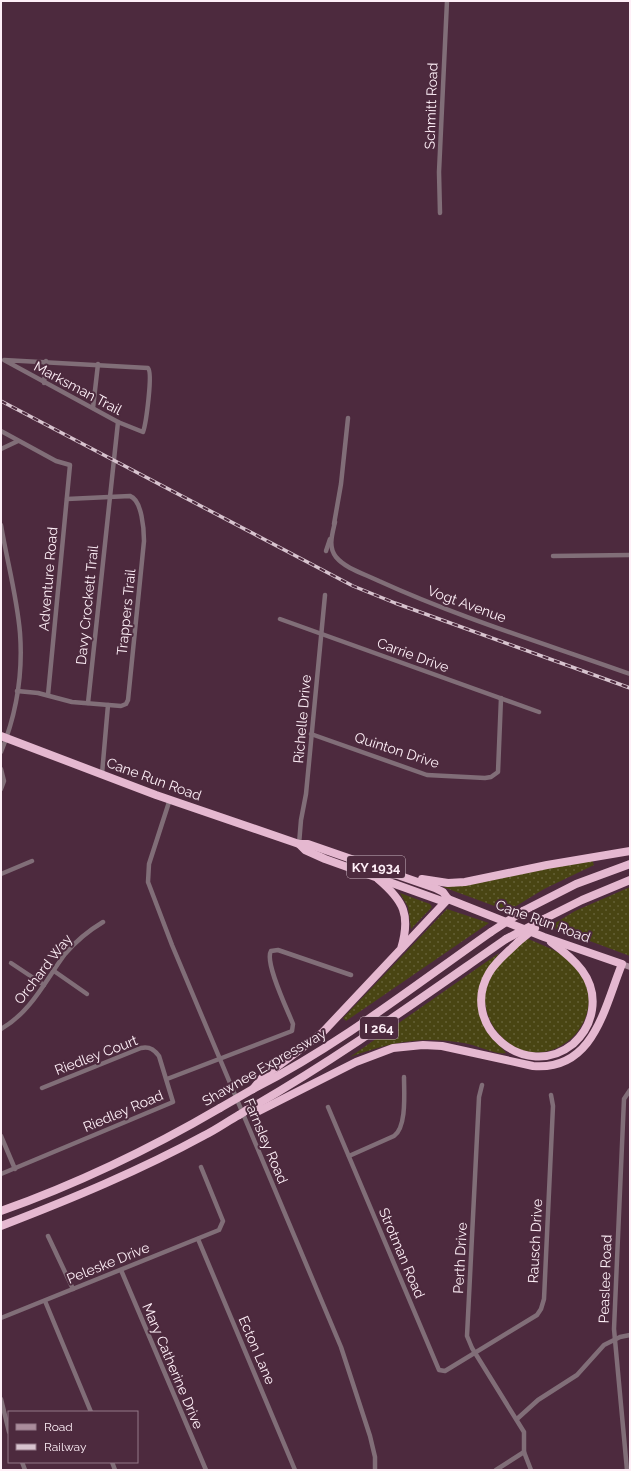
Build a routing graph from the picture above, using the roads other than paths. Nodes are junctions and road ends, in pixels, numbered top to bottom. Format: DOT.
graph roads {
  1 [pos="447,1"];
  2 [pos="440,213"];
  3 [pos="46,361"];
  4 [pos="98,364"];
  5 [pos="44,383"];
  6 [pos="93,408"];
  7 [pos="348,418"];
  8 [pos="118,422"];
  9 [pos="1,431"];
  10 [pos="18,441"];
  11 [pos="1,449"];
  12 [pos="109,497"];
  13 [pos="67,499"];
  14 [pos="335,522"];
  15 [pos="1,525"];
  16 [pos="326,550"];
  17 [pos="630,555"];
  18 [pos="553,556"];
  19 [pos="325,595"];
  20 [pos="280,619"];
  21 [pos="321,634"];
  22 [pos="630,674"];
  23 [pos="17,691"];
  24 [pos="48,695"];
  25 [pos="501,698"];
  26 [pos="88,703"];
  27 [pos="108,705"];
  28 [pos="539,712"];
  29 [pos="311,734"];
  30 [pos="4,737"];
  31 [pos="1,752"];
  32 [pos="1,769"];
  33 [pos="102,774"];
  34 [pos="1,789"];
  35 [pos="170,799"];
  36 [pos="299,844"];
  37 [pos="630,851"];
  38 [pos="32,861"];
  39 [pos="630,864"];
  40 [pos="1,874"];
  41 [pos="371,874"];
  42 [pos="398,874"];
  43 [pos="630,880"];
  44 [pos="448,899"];
  45 [pos="544,919"];
  46 [pos="102,922"];
  47 [pos="544,937"];
  48 [pos="401,949"];
  49 [pos="11,963"];
  50 [pos="626,966"];
  51 [pos="54,971"];
  52 [pos="351,976"];
  53 [pos="44,985"];
  54 [pos="87,994"];
  55 [pos="1,1029"];
  56 [pos="220,1059"];
  57 [pos="404,1077"];
  58 [pos="167,1079"];
  59 [pos="482,1085"];
  60 [pos="42,1088"];
  61 [pos="253,1089"];
  62 [pos="630,1090"];
  63 [pos="551,1095"];
  64 [pos="328,1107"];
  65 [pos="247,1110"];
  66 [pos="1,1136"];
  67 [pos="349,1156"];
  68 [pos="201,1167"];
  69 [pos="15,1169"];
  70 [pos="1,1174"];
  71 [pos="1,1211"];
  72 [pos="1,1226"];
  73 [pos="48,1236"];
  74 [pos="198,1239"];
  75 [pos="121,1270"];
  76 [pos="73,1289"];
  77 [pos="45,1301"];
  78 [pos="1,1318"];
  79 [pos="630,1335"];
  80 [pos="615,1340"];
  81 [pos="475,1353"];
  82 [pos="1,1398"];
  83 [pos="91,1411"];
  84 [pos="517,1419"];
  85 [pos="8,1428"];
  86 [pos="524,1452"];
  87 [pos="206,1470"];
  88 [pos="295,1470"];
  89 [pos="375,1470"];
  90 [pos="496,1470"];
  91 [pos="531,1470"];
  92 [pos="626,1470"];
  1 -- 2 [label="street, Schmitt Road"];
  3 -- 4 [label="street"];
  3 -- 5 [label="street"];
  3 -- 5 [label="street, Marksman Trail"];
  4 -- 6 [label="street"];
  4 -- 8 [label="street, Marksman Trail"];
  5 -- 6 [label="street, Marksman Trail"];
  6 -- 8 [label="street, Marksman Trail"];
  7 -- 14 [label="street, Vogt Avenue"];
  8 -- 12 [label="street, Davy Crockett Trail"];
  9 -- 10 [label="street"];
  10 -- 11 [label="street"];
  10 -- 13 [label="street, Adventure Road"];
  12 -- 13 [label="street"];
  12 -- 26 [label="street, Davy Crockett Trail"];
  12 -- 27 [label="street, Trappers Trail"];
  13 -- 24 [label="street, Adventure Road"];
  14 -- 16 [label="street, Vogt Avenue"];
  14 -- 22 [label="street, Vogt Avenue"];
  15 -- 23 [label="street"];
  17 -- 18 [label="street"];
  19 -- 21 [label="street, Richelle Drive"];
  20 -- 21 [label="street, Carrie Drive"];
  21 -- 25 [label="street, Carrie Drive"];
  21 -- 29 [label="street, Richelle Drive"];
  23 -- 24 [label="street"];
  23 -- 30 [label="street"];
  24 -- 26 [label="street"];
  25 -- 28 [label="street, Carrie Drive"];
  25 -- 29 [label="street, Quinton Drive"];
  26 -- 27 [label="street"];
  27 -- 33 [label="street"];
  29 -- 36 [label="street, Richelle Drive"];
  30 -- 31 [label="street"];
  30 -- 33 [label="highway, Cane Run Road / KY 1934"];
  32 -- 34 [label="street"];
  33 -- 35 [label="highway, Cane Run Road / KY 1934"];
  35 -- 36 [label="highway, Cane Run Road / KY 1934"];
  35 -- 56 [label="street, Farnsley Road"];
  36 -- 41 [label="highway, Cane Run Road / KY 1934"];
  36 -- 42 [label="highway, Cane Run Road / KY 1934"];
  37 -- 42 [label="highway"];
  38 -- 40 [label="street"];
  39 -- 61 [label="highway, Shawnee Expressway / I 264, bridge"];
  41 -- 44 [label="highway, Cane Run Road / KY 1934"];
  41 -- 48 [label="highway"];
  42 -- 44 [label="highway, Cane Run Road / KY 1934"];
  43 -- 45 [label="highway, Shawnee Expressway / I 264"];
  44 -- 47 [label="highway, Cane Run Road / KY 1934"];
  44 -- 48 [label="highway"];
  45 -- 47 [label="highway, bridge"];
  45 -- 65 [label="highway, Shawnee Expressway / I 264, bridge"];
  46 -- 51 [label="street, Orchard Way"];
  47 -- 50 [label="highway, Cane Run Road / KY 1934"];
  48 -- 61 [label="highway"];
  49 -- 53 [label="street"];
  50 -- 65 [label="highway"];
  51 -- 53 [label="street, Orchard Way"];
  51 -- 54 [label="street"];
  52 -- 56 [label="street, Riedley Road"];
  53 -- 55 [label="street, Orchard Way"];
  56 -- 58 [label="street, Riedley Road"];
  56 -- 89 [label="street, Farnsley Road"];
  57 -- 67 [label="street"];
  58 -- 60 [label="street, Riedley Court"];
  58 -- 69 [label="street, Riedley Road"];
  59 -- 81 [label="street, Perth Drive"];
  61 -- 71 [label="highway, Shawnee Expressway / I 264, bridge"];
  62 -- 80 [label="street, Peaslee Road"];
  63 -- 81 [label="street, Rausch Drive"];
  64 -- 67 [label="street, Strotman Road"];
  65 -- 72 [label="highway, Shawnee Expressway / I 264, bridge"];
  66 -- 69 [label="street"];
  67 -- 81 [label="street, Strotman Road"];
  68 -- 74 [label="street, Peleske Drive"];
  69 -- 70 [label="street, Riedley Road"];
  73 -- 76 [label="street"];
  74 -- 75 [label="street, Peleske Drive"];
  74 -- 88 [label="street, Ecton Lane"];
  75 -- 76 [label="street, Peleske Drive"];
  75 -- 87 [label="street, Mary Catherine Drive"];
  76 -- 77 [label="street, Peleske Drive"];
  77 -- 78 [label="street, Peleske Drive"];
  77 -- 83 [label="street"];
  79 -- 80 [label="street"];
  80 -- 84 [label="street"];
  80 -- 92 [label="street, Peaslee Road"];
  81 -- 84 [label="street, Perth Drive"];
  82 -- 85 [label="street"];
  84 -- 86 [label="street, Perth Drive"];
  86 -- 90 [label="street"];
  86 -- 91 [label="street"];
}
